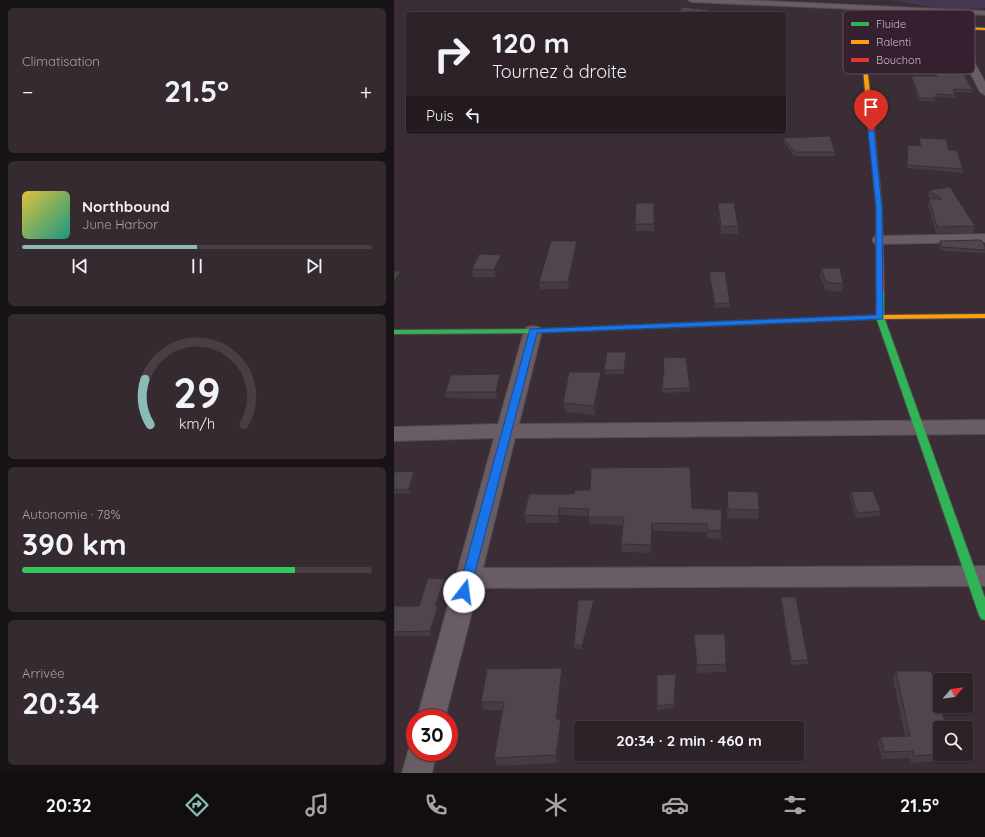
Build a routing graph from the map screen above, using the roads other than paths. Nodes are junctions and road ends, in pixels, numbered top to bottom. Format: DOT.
graph roads {
  1 [pos="692,0"];
  2 [pos="917,10"];
  3 [pos="975,13"];
  4 [pos="985,13"];
  5 [pos="975,28"];
  6 [pos="985,29"];
  7 [pos="975,73"];
  8 [pos="865,74"];
  9 [pos="985,92"];
  10 [pos="985,238"];
  11 [pos="879,240"];
  12 [pos="985,316"];
  13 [pos="880,317"];
  14 [pos="533,330"];
  15 [pos="394,332"];
  16 [pos="919,427"];
  17 [pos="985,427"];
  18 [pos="507,431"];
  19 [pos="394,434"];
  20 [pos="978,576"];
  21 [pos="468,578"];
  22 [pos="985,615"];
  23 [pos="433,709"];
  24 [pos="420,761"];
  25 [pos="417,773"];
  1 -- 2 [label="street"];
  3 -- 4 [label="street"];
  5 -- 6 [label="street"];
  7 -- 9 [label="street"];
  8 -- 11 [label="street"];
  10 -- 11 [label="street"];
  11 -- 13 [label="street"];
  12 -- 13 [label="street"];
  13 -- 14 [label="street"];
  13 -- 16 [label="street"];
  14 -- 15 [label="street"];
  14 -- 18 [label="street"];
  16 -- 17 [label="street"];
  16 -- 18 [label="street"];
  16 -- 20 [label="street"];
  18 -- 19 [label="street"];
  18 -- 21 [label="street"];
  20 -- 21 [label="street"];
  20 -- 22 [label="street"];
  21 -- 23 [label="street"];
  24 -- 25 [label="street"];
}
